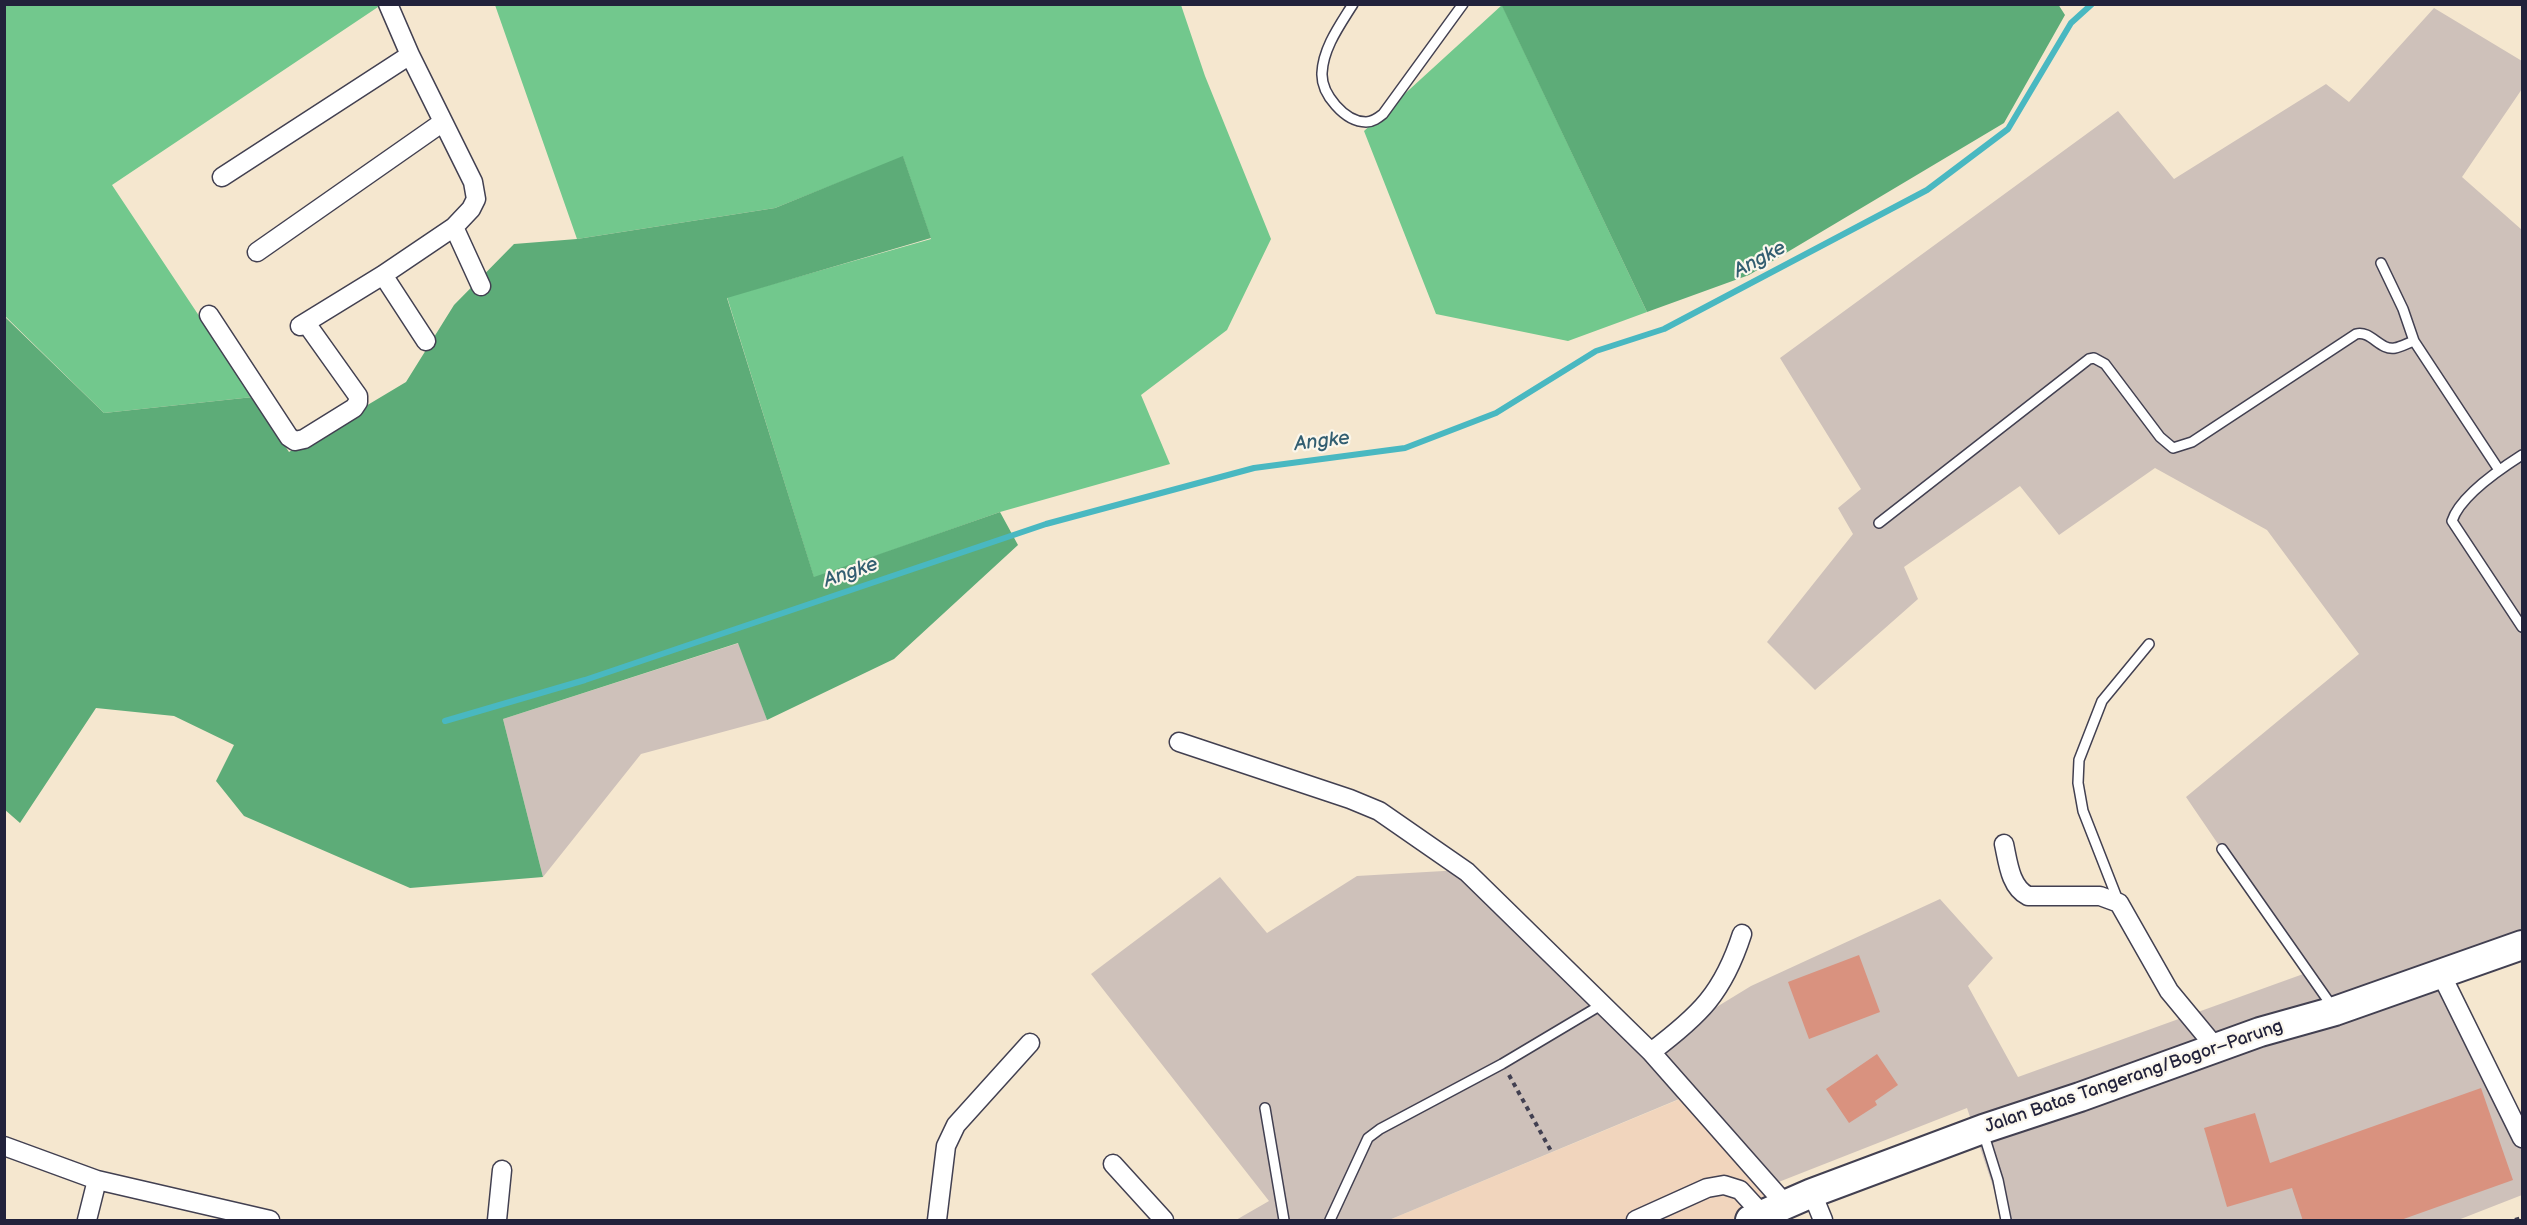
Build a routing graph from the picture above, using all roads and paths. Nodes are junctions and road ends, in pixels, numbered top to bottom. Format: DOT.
graph roads {
  1 [pos="388,4"];
  2 [pos="1353,4"];
  3 [pos="1463,4"];
  4 [pos="410,55"];
  5 [pos="443,122"];
  6 [pos="222,177"];
  7 [pos="454,227"];
  8 [pos="257,252"];
  9 [pos="2381,263"];
  10 [pos="383,275"];
  11 [pos="481,286"];
  12 [pos="209,315"];
  13 [pos="426,341"];
  14 [pos="2414,341"];
  15 [pos="2523,455"];
  16 [pos="2499,470"];
  17 [pos="1879,523"];
  18 [pos="2523,627"];
  19 [pos="2149,644"];
  20 [pos="1179,742"];
  21 [pos="2004,844"];
  22 [pos="2222,849"];
  23 [pos="2119,903"];
  24 [pos="1742,934"];
  25 [pos="2523,945"];
  26 [pos="2441,974"];
  27 [pos="1601,1005"];
  28 [pos="2335,1011"];
  29 [pos="1030,1043"];
  30 [pos="2217,1049"];
  31 [pos="1651,1053"];
  32 [pos="1502,1064"];
  33 [pos="1265,1108"];
  34 [pos="1983,1130"];
  35 [pos="2523,1138"];
  36 [pos="4,1146"];
  37 [pos="1551,1151"];
  38 [pos="1113,1164"];
  39 [pos="502,1170"];
  40 [pos="97,1180"];
  41 [pos="1812,1192"];
  42 [pos="1766,1215"];
  43 [pos="2523,1218"];
  44 [pos="87,1221"];
  45 [pos="270,1221"];
  46 [pos="497,1221"];
  47 [pos="937,1221"];
  48 [pos="1164,1221"];
  49 [pos="1284,1221"];
  50 [pos="1330,1221"];
  51 [pos="1636,1221"];
  52 [pos="1822,1221"];
  53 [pos="2006,1221"];
  54 [pos="2516,1221"];
  1 -- 4 [label="street"];
  2 -- 3 [label="lane"];
  4 -- 5 [label="street"];
  4 -- 6 [label="street"];
  5 -- 7 [label="street"];
  5 -- 8 [label="street"];
  7 -- 10 [label="street"];
  7 -- 11 [label="street"];
  9 -- 14 [label="lane"];
  10 -- 12 [label="street"];
  10 -- 13 [label="street"];
  14 -- 16 [label="lane"];
  14 -- 17 [label="lane"];
  15 -- 16 [label="lane"];
  16 -- 18 [label="lane"];
  19 -- 23 [label="lane"];
  20 -- 27 [label="street"];
  21 -- 23 [label="street"];
  22 -- 28 [label="lane"];
  23 -- 30 [label="street"];
  24 -- 31 [label="street"];
  25 -- 26 [label="main road, Jalan Batas Tangerang/Bogor–Parung"];
  26 -- 28 [label="main road, Jalan Batas Tangerang/Bogor–Parung"];
  26 -- 35 [label="street"];
  27 -- 31 [label="street"];
  27 -- 32 [label="lane"];
  28 -- 30 [label="main road, Jalan Batas Tangerang/Bogor–Parung"];
  29 -- 47 [label="street"];
  30 -- 34 [label="main road, Jalan Batas Tangerang/Bogor–Parung"];
  31 -- 42 [label="street"];
  32 -- 37 [label="path"];
  32 -- 50 [label="lane"];
  33 -- 49 [label="lane"];
  34 -- 41 [label="main road, Jalan Batas Tangerang/Bogor–Parung"];
  34 -- 53 [label="lane"];
  36 -- 40 [label="street"];
  38 -- 48 [label="street"];
  39 -- 46 [label="street"];
  40 -- 44 [label="street"];
  40 -- 45 [label="street"];
  41 -- 42 [label="main road, Jalan Batas Tangerang/Bogor–Parung"];
  41 -- 52 [label="street"];
  42 -- 51 [label="street"];
  43 -- 54 [label="path"];
}
